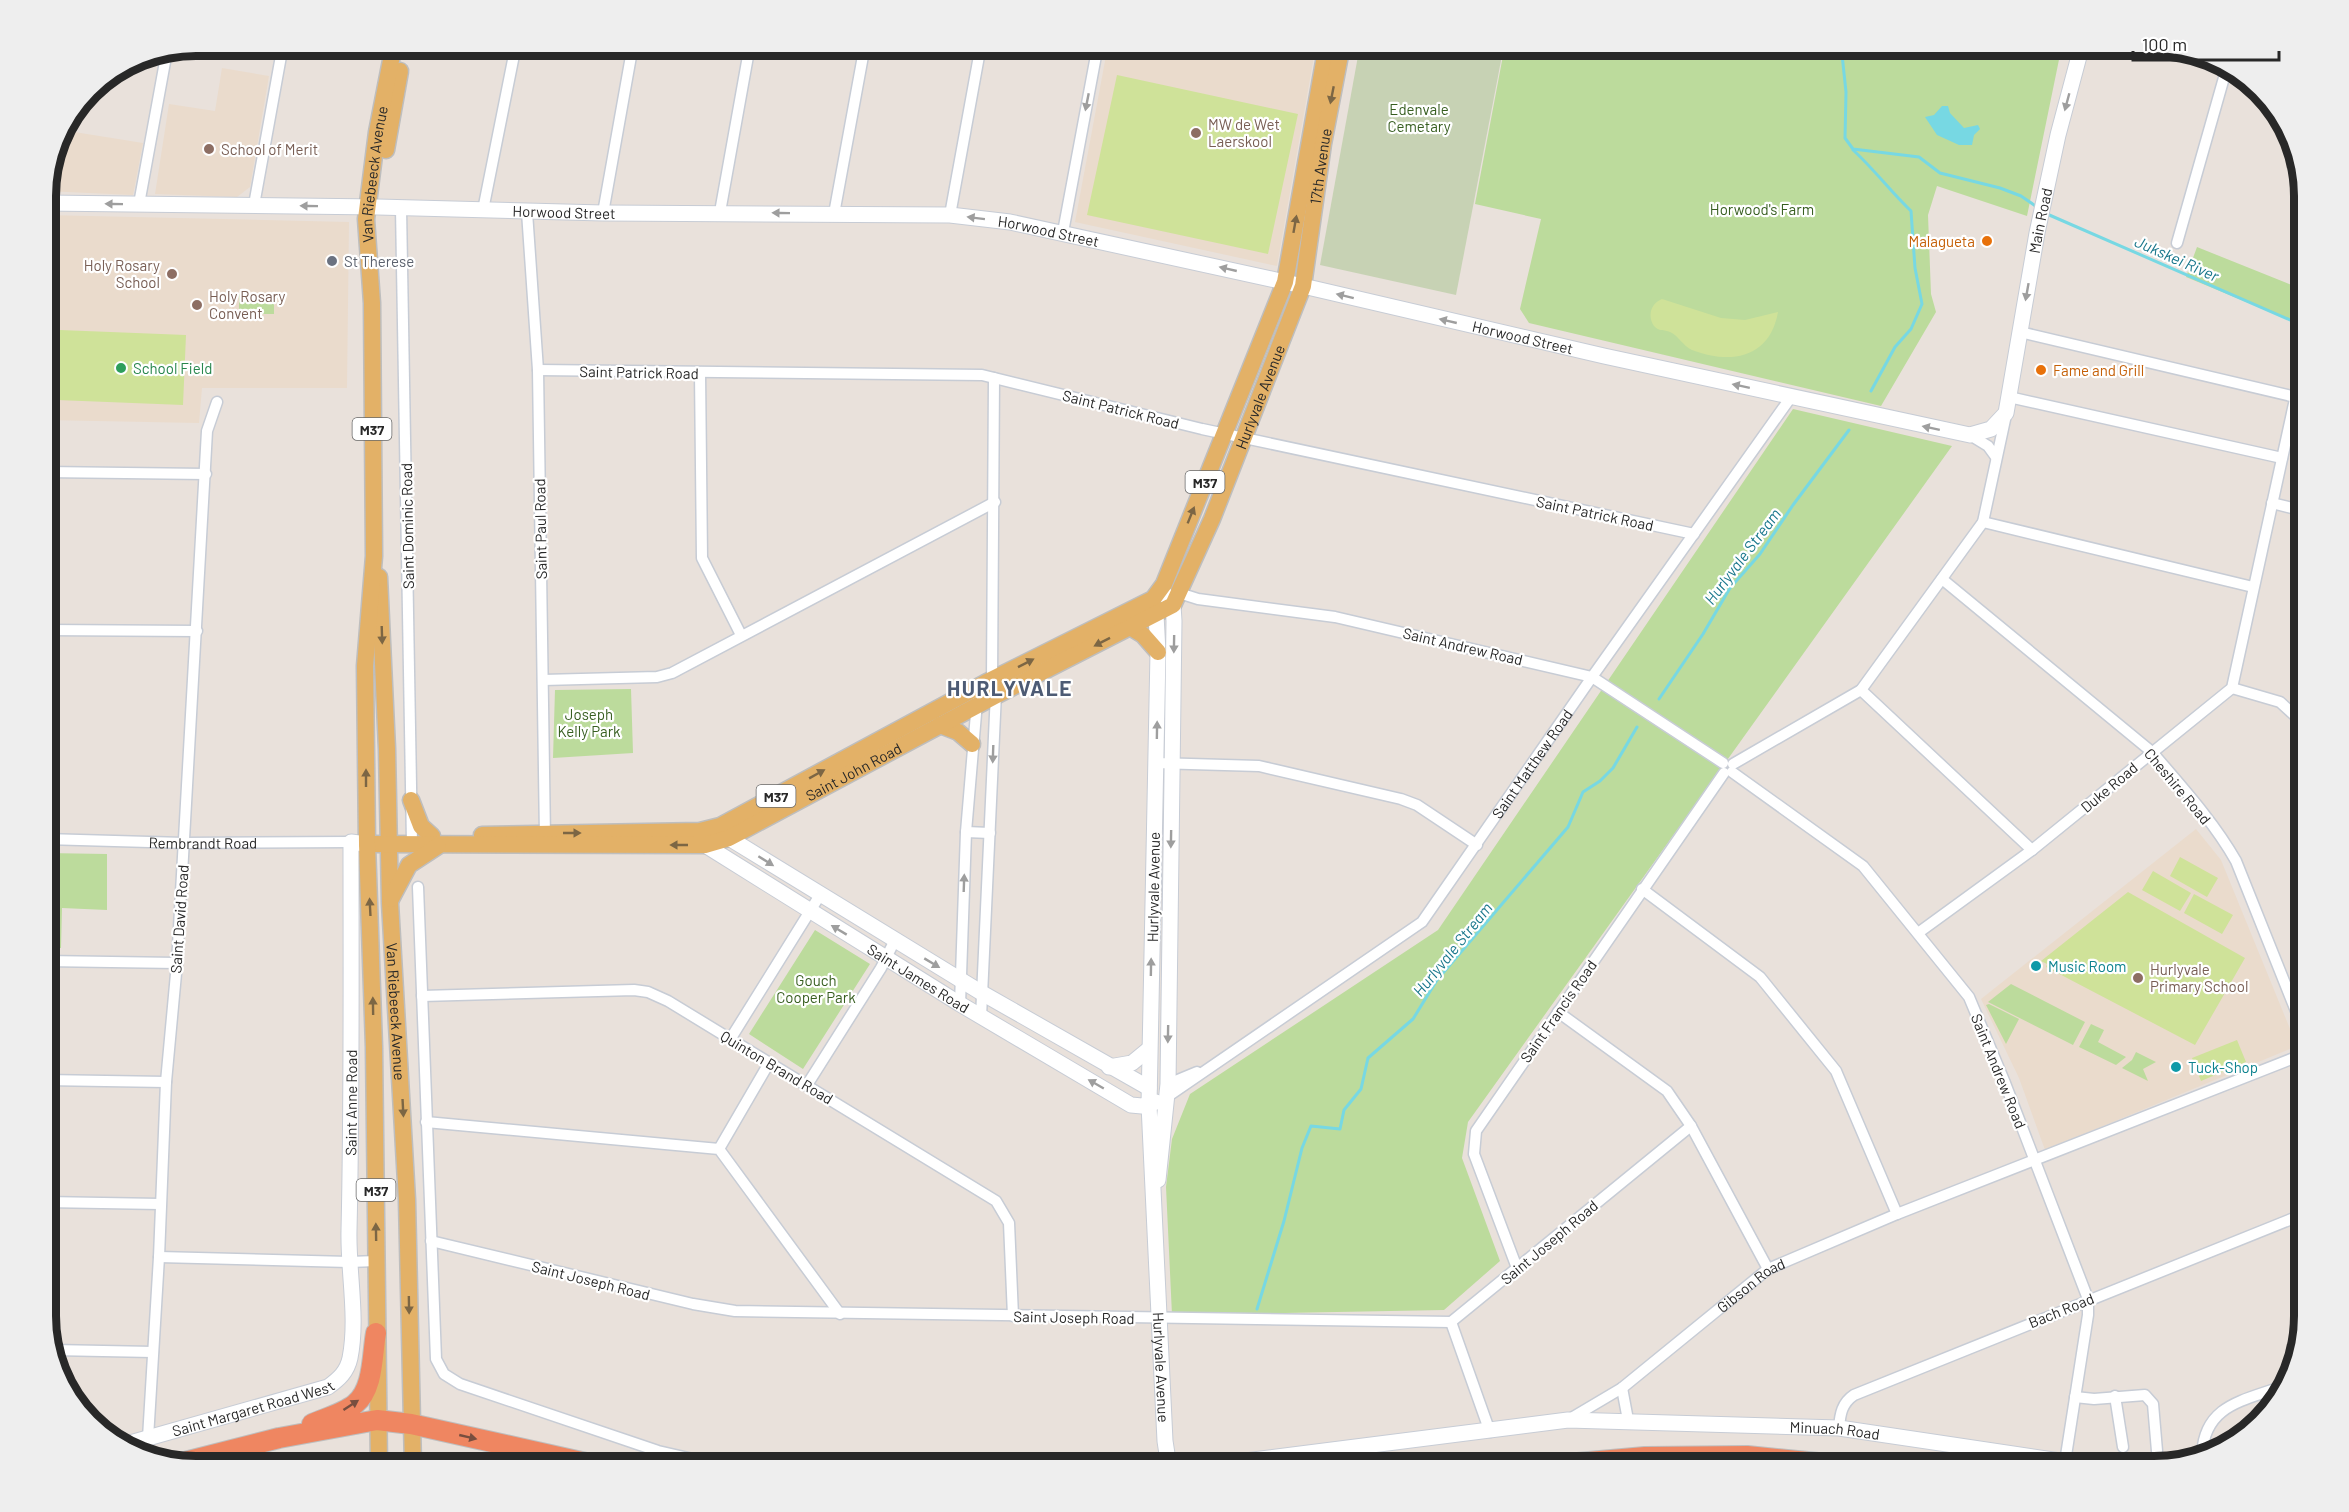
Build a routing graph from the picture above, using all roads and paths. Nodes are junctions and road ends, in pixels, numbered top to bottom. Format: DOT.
graph roads {
  1 [pos="282,56"];
  2 [pos="392,56"];
  3 [pos="401,56"];
  4 [pos="514,56"];
  5 [pos="631,56"];
  6 [pos="748,56"];
  7 [pos="863,56"];
  8 [pos="979,56"];
  9 [pos="1096,56"];
  10 [pos="1325,56"];
  11 [pos="1340,56"];
  12 [pos="2079,56"];
  13 [pos="165,59"];
  14 [pos="2225,76"];
  15 [pos="383,133"];
  16 [pos="56,203"];
  17 [pos="138,204"];
  18 [pos="254,205"];
  19 [pos="373,207"];
  20 [pos="401,208"];
  21 [pos="483,210"];
  22 [pos="527,212"];
  23 [pos="720,212"];
  24 [pos="603,213"];
  25 [pos="834,214"];
  26 [pos="950,214"];
  27 [pos="1063,232"];
  28 [pos="2176,243"];
  29 [pos="1285,282"];
  30 [pos="1303,286"];
  31 [pos="2020,332"];
  32 [pos="538,370"];
  33 [pos="700,373"];
  34 [pos="994,378"];
  35 [pos="1791,397"];
  36 [pos="2009,397"];
  37 [pos="2294,397"];
  38 [pos="217,402"];
  39 [pos="2006,413"];
  40 [pos="2294,418"];
  41 [pos="1225,432"];
  42 [pos="1970,435"];
  43 [pos="1242,436"];
  44 [pos="1996,457"];
  45 [pos="2282,458"];
  46 [pos="56,472"];
  47 [pos="206,474"];
  48 [pos="995,502"];
  49 [pos="2272,503"];
  50 [pos="2294,508"];
  51 [pos="1983,522"];
  52 [pos="1694,534"];
  53 [pos="1174,555"];
  54 [pos="374,556"];
  55 [pos="1942,579"];
  56 [pos="2253,586"];
  57 [pos="1161,589"];
  58 [pos="1176,599"];
  59 [pos="1152,609"];
  60 [pos="1126,621"];
  61 [pos="56,630"];
  62 [pos="197,631"];
  63 [pos="741,635"];
  64 [pos="1158,652"];
  65 [pos="1592,677"];
  66 [pos="543,680"];
  67 [pos="993,684"];
  68 [pos="2232,688"];
  69 [pos="1861,690"];
  70 [pos="975,706"];
  71 [pos="2294,715"];
  72 [pos="940,725"];
  73 [pos="972,744"];
  74 [pos="2151,752"];
  75 [pos="1164,764"];
  76 [pos="1728,768"];
  77 [pos="411,800"];
  78 [pos="724,832"];
  79 [pos="966,832"];
  80 [pos="990,833"];
  81 [pos="702,838"];
  82 [pos="56,839"];
  83 [pos="545,839"];
  84 [pos="389,840"];
  85 [pos="436,840"];
  86 [pos="361,841"];
  87 [pos="411,841"];
  88 [pos="184,843"];
  89 [pos="1477,845"];
  90 [pos="2032,850"];
  91 [pos="418,887"];
  92 [pos="1642,889"];
  93 [pos="820,895"];
  94 [pos="390,903"];
  95 [pos="810,912"];
  96 [pos="1918,933"];
  97 [pos="895,940"];
  98 [pos="885,958"];
  99 [pos="56,961"];
  100 [pos="177,963"];
  101 [pos="961,980"];
  102 [pos="982,993"];
  103 [pos="422,996"];
  104 [pos="960,1004"];
  105 [pos="2294,1006"];
  106 [pos="1557,1012"];
  107 [pos="981,1017"];
  108 [pos="731,1038"];
  109 [pos="353,1046"];
  110 [pos="374,1047"];
  111 [pos="1149,1048"];
  112 [pos="2294,1058"];
  113 [pos="769,1063"];
  114 [pos="1109,1068"];
  115 [pos="56,1080"];
  116 [pos="166,1083"];
  117 [pos="807,1085"];
  118 [pos="1149,1088"];
  119 [pos="1167,1090"];
  120 [pos="1131,1105"];
  121 [pos="1149,1105"];
  122 [pos="426,1122"];
  123 [pos="1150,1125"];
  124 [pos="1691,1126"];
  125 [pos="719,1149"];
  126 [pos="2035,1161"];
  127 [pos="1154,1194"];
  128 [pos="56,1202"];
  129 [pos="160,1204"];
  130 [pos="1897,1214"];
  131 [pos="2294,1218"];
  132 [pos="430,1241"];
  133 [pos="159,1257"];
  134 [pos="377,1261"];
  135 [pos="349,1262"];
  136 [pos="1517,1268"];
  137 [pos="1768,1269"];
  138 [pos="2088,1299"];
  139 [pos="840,1314"];
  140 [pos="1013,1316"];
  141 [pos="1158,1319"];
  142 [pos="1451,1322"];
  143 [pos="376,1333"];
  144 [pos="59,1350"];
  145 [pos="153,1352"];
  146 [pos="348,1365"];
  147 [pos="1622,1388"];
  148 [pos="2272,1390"];
  149 [pos="2075,1396"];
  150 [pos="2115,1396"];
  151 [pos="377,1420"];
  152 [pos="1568,1420"];
  153 [pos="1628,1420"];
  154 [pos="411,1424"];
  155 [pos="1839,1428"];
  156 [pos="1490,1432"];
  157 [pos="148,1438"];
  158 [pos="279,1438"];
  159 [pos="134,1442"];
  160 [pos="2123,1447"];
  161 [pos="2203,1447"];
  162 [pos="2157,1451"];
  163 [pos="208,1456"];
  164 [pos="379,1456"];
  165 [pos="413,1456"];
  166 [pos="555,1456"];
  167 [pos="680,1456"];
  168 [pos="1167,1456"];
  169 [pos="1290,1456"];
  170 [pos="2025,1456"];
  171 [pos="2066,1456"];
  1 -- 18 [label="street"];
  2 -- 15 [label="main road, Van Riebeeck Avenue / M37"];
  3 -- 15 [label="main road, Van Riebeeck Avenue / M37"];
  4 -- 21 [label="street"];
  5 -- 24 [label="street"];
  6 -- 23 [label="street"];
  7 -- 25 [label="street"];
  8 -- 26 [label="street"];
  9 -- 27 [label="street, one-way"];
  29 -- 10 [label="main road, 17th Avenue / M37, one-way"];
  11 -- 30 [label="main road, 17th Avenue / M37, one-way"];
  12 -- 31 [label="street, Main Road, one-way"];
  13 -- 17 [label="street"];
  14 -- 28 [label="street"];
  15 -- 19 [label="main road, Van Riebeeck Avenue / M37"];
  17 -- 16 [label="street, Horwood Street, one-way"];
  17 -- 18 [label="street, Horwood Street"];
  19 -- 18 [label="street, Horwood Street, one-way"];
  19 -- 20 [label="street, Horwood Street"];
  19 -- 54 [label="main road, Van Riebeeck Avenue / M37"];
  20 -- 21 [label="street, Horwood Street"];
  20 -- 77 [label="street, Saint Dominic Road"];
  21 -- 22 [label="street, Horwood Street"];
  22 -- 24 [label="street, Horwood Street"];
  22 -- 32 [label="street, Saint Paul Road"];
  23 -- 24 [label="street, Horwood Street"];
  25 -- 23 [label="street, Horwood Street, one-way"];
  25 -- 26 [label="street, Horwood Street"];
  27 -- 26 [label="street, Horwood Street, one-way"];
  29 -- 27 [label="street, Horwood Street, one-way"];
  29 -- 30 [label="street, Horwood Street"];
  29 -- 41 [label="main road, Hurlyvale Avenue / M37"];
  35 -- 30 [label="street, Horwood Street, one-way"];
  30 -- 43 [label="main road, Hurlyvale Avenue / M37"];
  31 -- 36 [label="street, Main Road"];
  31 -- 37 [label="street"];
  32 -- 33 [label="street, Saint Patrick Road"];
  32 -- 66 [label="street, Saint Paul Road"];
  33 -- 34 [label="street, Saint Patrick Road"];
  33 -- 63 [label="street"];
  34 -- 41 [label="street, Saint Patrick Road"];
  34 -- 48 [label="street"];
  42 -- 35 [label="street, Horwood Street, one-way"];
  35 -- 52 [label="street, Saint Matthew Road"];
  36 -- 39 [label="street"];
  36 -- 45 [label="street"];
  38 -- 47 [label="street, Saint David Road"];
  39 -- 42 [label="street"];
  39 -- 44 [label="street"];
  40 -- 45 [label="street"];
  41 -- 43 [label="street, Saint Patrick Road"];
  53 -- 41 [label="main road, Hurlyvale Avenue / M37, one-way"];
  42 -- 44 [label="street"];
  43 -- 52 [label="street, Saint Patrick Road"];
  43 -- 58 [label="main road, Hurlyvale Avenue / M37"];
  44 -- 51 [label="street"];
  45 -- 49 [label="street"];
  46 -- 47 [label="street"];
  47 -- 62 [label="street, Saint David Road"];
  48 -- 63 [label="street"];
  48 -- 67 [label="street"];
  49 -- 50 [label="street"];
  49 -- 56 [label="street"];
  51 -- 55 [label="street"];
  51 -- 56 [label="street"];
  52 -- 65 [label="street, Saint Matthew Road"];
  53 -- 57 [label="main road, Hurlyvale Avenue / M37"];
  53 -- 60 [label="main road"];
  54 -- 84 [label="main road, Van Riebeeck Avenue / M37, one-way"];
  86 -- 54 [label="main road, Van Riebeeck Avenue / M37, one-way"];
  55 -- 69 [label="street"];
  55 -- 74 [label="street, Cheshire Road"];
  56 -- 68 [label="street"];
  57 -- 58 [label="street"];
  57 -- 59 [label="main road, Hurlyvale Avenue / M37"];
  58 -- 59 [label="main road, Saint John Road / M37"];
  58 -- 65 [label="street, Saint Andrew Road"];
  58 -- 75 [label="street, Hurlyvale Avenue, one-way"];
  59 -- 60 [label="main road, Saint John Road / M37"];
  59 -- 64 [label="street, Hurlyvale Avenue"];
  60 -- 64 [label="main road"];
  60 -- 67 [label="main road, Saint John Road / M37"];
  61 -- 62 [label="street"];
  62 -- 88 [label="street, Saint David Road"];
  63 -- 66 [label="street"];
  75 -- 64 [label="street, Hurlyvale Avenue, one-way"];
  65 -- 76 [label="street, Saint Andrew Road"];
  65 -- 89 [label="street, Saint Matthew Road"];
  66 -- 83 [label="street, Saint Paul Road"];
  67 -- 70 [label="main road, Saint John Road / M37"];
  78 -- 67 [label="main road, Saint John Road / M37, one-way"];
  67 -- 80 [label="street, one-way"];
  68 -- 71 [label="street"];
  68 -- 74 [label="street, Duke Road"];
  69 -- 76 [label="street"];
  69 -- 90 [label="street"];
  70 -- 72 [label="main road, Saint John Road / M37"];
  70 -- 73 [label="street"];
  72 -- 73 [label="main road"];
  72 -- 78 [label="main road, Saint John Road / M37"];
  73 -- 79 [label="street"];
  74 -- 90 [label="street, Duke Road"];
  74 -- 105 [label="street, Cheshire Road"];
  75 -- 89 [label="street"];
  111 -- 75 [label="street, Hurlyvale Avenue, one-way"];
  75 -- 119 [label="street, Hurlyvale Avenue, one-way"];
  76 -- 92 [label="street, Saint Francis Road"];
  76 -- 96 [label="street, Saint Andrew Road"];
  77 -- 85 [label="main road"];
  77 -- 87 [label="street, Saint Dominic Road"];
  78 -- 81 [label="main road, Saint John Road / M37"];
  78 -- 93 [label="street, Saint James Road, one-way"];
  79 -- 80 [label="street"];
  101 -- 79 [label="street, one-way"];
  80 -- 102 [label="street"];
  81 -- 83 [label="main road, Saint John Road / M37"];
  81 -- 95 [label="street, Saint James Road"];
  82 -- 88 [label="street, Rembrandt Road"];
  83 -- 85 [label="main road, Saint John Road / M37"];
  84 -- 86 [label="main road, Saint John Road / M37"];
  84 -- 87 [label="main road, Saint John Road / M37"];
  84 -- 94 [label="main road, Van Riebeeck Avenue / M37"];
  85 -- 87 [label="main road, Saint John Road / M37"];
  85 -- 94 [label="main road"];
  86 -- 88 [label="street, Rembrandt Road"];
  86 -- 109 [label="street, Saint Anne Road"];
  110 -- 86 [label="main road, Van Riebeeck Avenue / M37, one-way"];
  88 -- 100 [label="street, Saint David Road"];
  89 -- 119 [label="street, Saint Matthew Road"];
  90 -- 96 [label="street, Duke Road"];
  91 -- 103 [label="street"];
  92 -- 106 [label="street, Saint Francis Road"];
  92 -- 130 [label="street"];
  93 -- 95 [label="street"];
  93 -- 97 [label="street, Saint James Road"];
  94 -- 154 [label="main road, Van Riebeeck Avenue / M37, one-way"];
  98 -- 95 [label="street, Saint James Road, one-way"];
  95 -- 108 [label="street"];
  96 -- 126 [label="street, Saint Andrew Road"];
  97 -- 98 [label="street"];
  97 -- 101 [label="street, Saint James Road, one-way"];
  98 -- 104 [label="street, Saint James Road"];
  98 -- 117 [label="street"];
  99 -- 100 [label="street"];
  100 -- 116 [label="street, Saint David Road"];
  101 -- 102 [label="street, Saint James Road"];
  101 -- 104 [label="street"];
  102 -- 107 [label="street"];
  102 -- 114 [label="street, Saint James Road"];
  103 -- 108 [label="street, Quinton Brand Road"];
  103 -- 122 [label="street"];
  104 -- 107 [label="street, Saint James Road"];
  106 -- 124 [label="street"];
  106 -- 136 [label="street, Saint Francis Road"];
  120 -- 107 [label="street, Saint James Road, one-way"];
  108 -- 113 [label="street, Quinton Brand Road"];
  109 -- 110 [label="street"];
  109 -- 135 [label="street, Saint Anne Road"];
  134 -- 110 [label="main road, Van Riebeeck Avenue / M37, one-way"];
  111 -- 114 [label="street"];
  111 -- 118 [label="street, Hurlyvale Avenue"];
  112 -- 126 [label="street, Gibson Road"];
  113 -- 117 [label="street, Quinton Brand Road"];
  113 -- 125 [label="street"];
  114 -- 118 [label="street, Saint James Road"];
  115 -- 116 [label="street"];
  116 -- 129 [label="street, Saint David Road"];
  117 -- 140 [label="street, Quinton Brand Road"];
  118 -- 119 [label="street, Saint Matthew Road"];
  118 -- 121 [label="street, Hurlyvale Avenue"];
  119 -- 121 [label="street, Saint Matthew Road"];
  119 -- 127 [label="street, Hurlyvale Avenue"];
  120 -- 121 [label="street"];
  120 -- 123 [label="street"];
  121 -- 123 [label="street, Hurlyvale Avenue"];
  122 -- 125 [label="street"];
  122 -- 132 [label="street"];
  123 -- 127 [label="street, Hurlyvale Avenue"];
  124 -- 136 [label="street, Saint Joseph Road"];
  124 -- 137 [label="street"];
  125 -- 139 [label="street"];
  126 -- 130 [label="street, Gibson Road"];
  126 -- 138 [label="street, Saint Andrew Road"];
  127 -- 141 [label="street, Hurlyvale Avenue"];
  128 -- 129 [label="street"];
  129 -- 133 [label="street, Saint David Road"];
  130 -- 137 [label="street, Gibson Road"];
  131 -- 138 [label="street, Bach Road"];
  132 -- 139 [label="street, Saint Joseph Road"];
  132 -- 167 [label="street"];
  133 -- 135 [label="street"];
  133 -- 145 [label="street, Saint David Road"];
  134 -- 135 [label="street"];
  134 -- 143 [label="main road, Van Riebeeck Avenue / M37"];
  135 -- 146 [label="street, Saint Anne Road"];
  136 -- 142 [label="street, Saint Joseph Road"];
  137 -- 147 [label="street, Gibson Road"];
  138 -- 149 [label="street, Saint Andrew Road"];
  138 -- 155 [label="street, Bach Road"];
  139 -- 140 [label="street, Saint Joseph Road"];
  140 -- 141 [label="street, Saint Joseph Road"];
  141 -- 142 [label="street, Saint Joseph Road"];
  141 -- 168 [label="street, Hurlyvale Avenue"];
  142 -- 156 [label="street"];
  143 -- 151 [label="main road, Van Riebeeck Avenue / M37"];
  158 -- 143 [label="highway, one-way"];
  144 -- 145 [label="street"];
  145 -- 157 [label="street, Saint David Road"];
  146 -- 157 [label="street, Saint Margaret Road West"];
  147 -- 152 [label="street, Gibson Road"];
  147 -- 153 [label="street"];
  148 -- 161 [label="street"];
  149 -- 150 [label="street"];
  149 -- 171 [label="street, Saint Andrew Road"];
  150 -- 160 [label="street"];
  150 -- 162 [label="street"];
  151 -- 154 [label="highway"];
  151 -- 158 [label="highway"];
  151 -- 164 [label="main road, Van Riebeeck Avenue / M37"];
  152 -- 153 [label="street, Minuach Road"];
  152 -- 156 [label="street, Gibson Road"];
  153 -- 155 [label="street, Minuach Road"];
  154 -- 165 [label="main road, Van Riebeeck Avenue / M37"];
  154 -- 166 [label="highway, one-way"];
  155 -- 170 [label="street, Minuach Road"];
  156 -- 169 [label="street, Gibson Road"];
  157 -- 159 [label="street, Saint Margaret Road West"];
  158 -- 163 [label="highway"];
}
